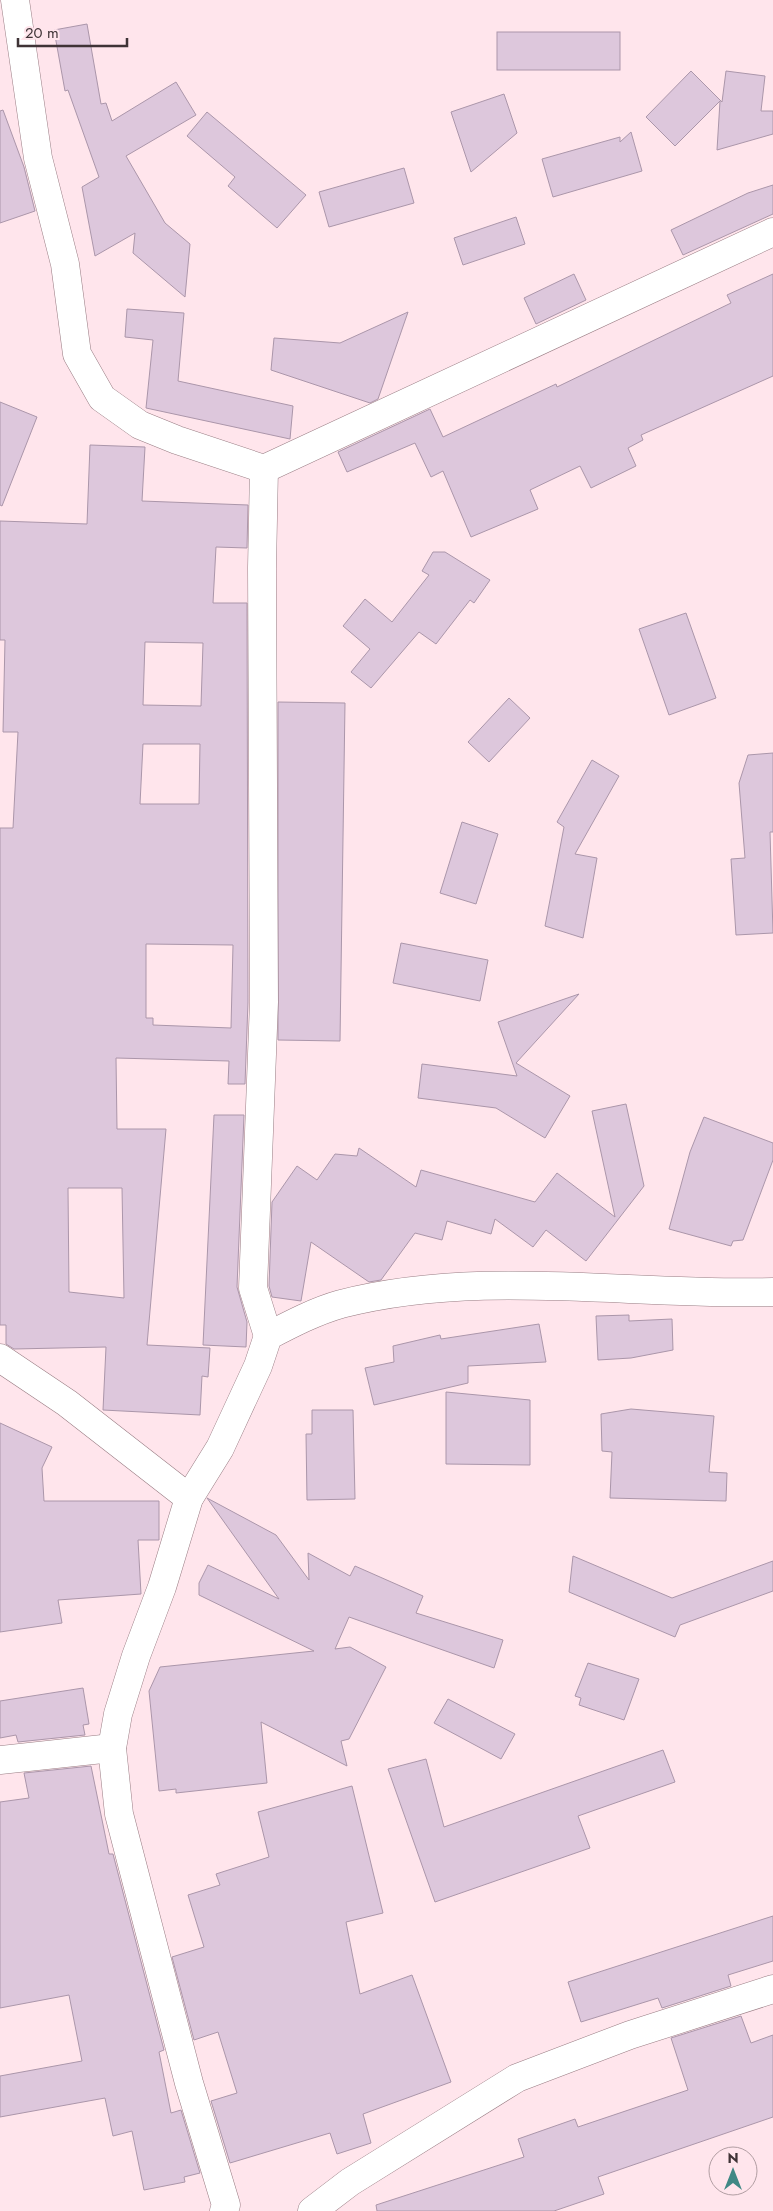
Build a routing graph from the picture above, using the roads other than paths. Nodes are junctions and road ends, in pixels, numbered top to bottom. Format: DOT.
graph roads {
  1 [pos="15,0"];
  2 [pos="773,232"];
  3 [pos="264,469"];
  4 [pos="773,1292"];
  5 [pos="268,1336"];
  6 [pos="0,1358"];
  7 [pos="189,1498"];
  8 [pos="112,1748"];
  9 [pos="0,1760"];
  10 [pos="773,1989"];
  11 [pos="224,2211"];
  12 [pos="312,2211"];
  1 -- 3 [label="street"];
  2 -- 3 [label="street"];
  3 -- 5 [label="street"];
  4 -- 5 [label="street"];
  5 -- 7 [label="street"];
  6 -- 7 [label="street"];
  7 -- 8 [label="street"];
  8 -- 9 [label="street"];
  8 -- 11 [label="street"];
  10 -- 12 [label="street"];
}
